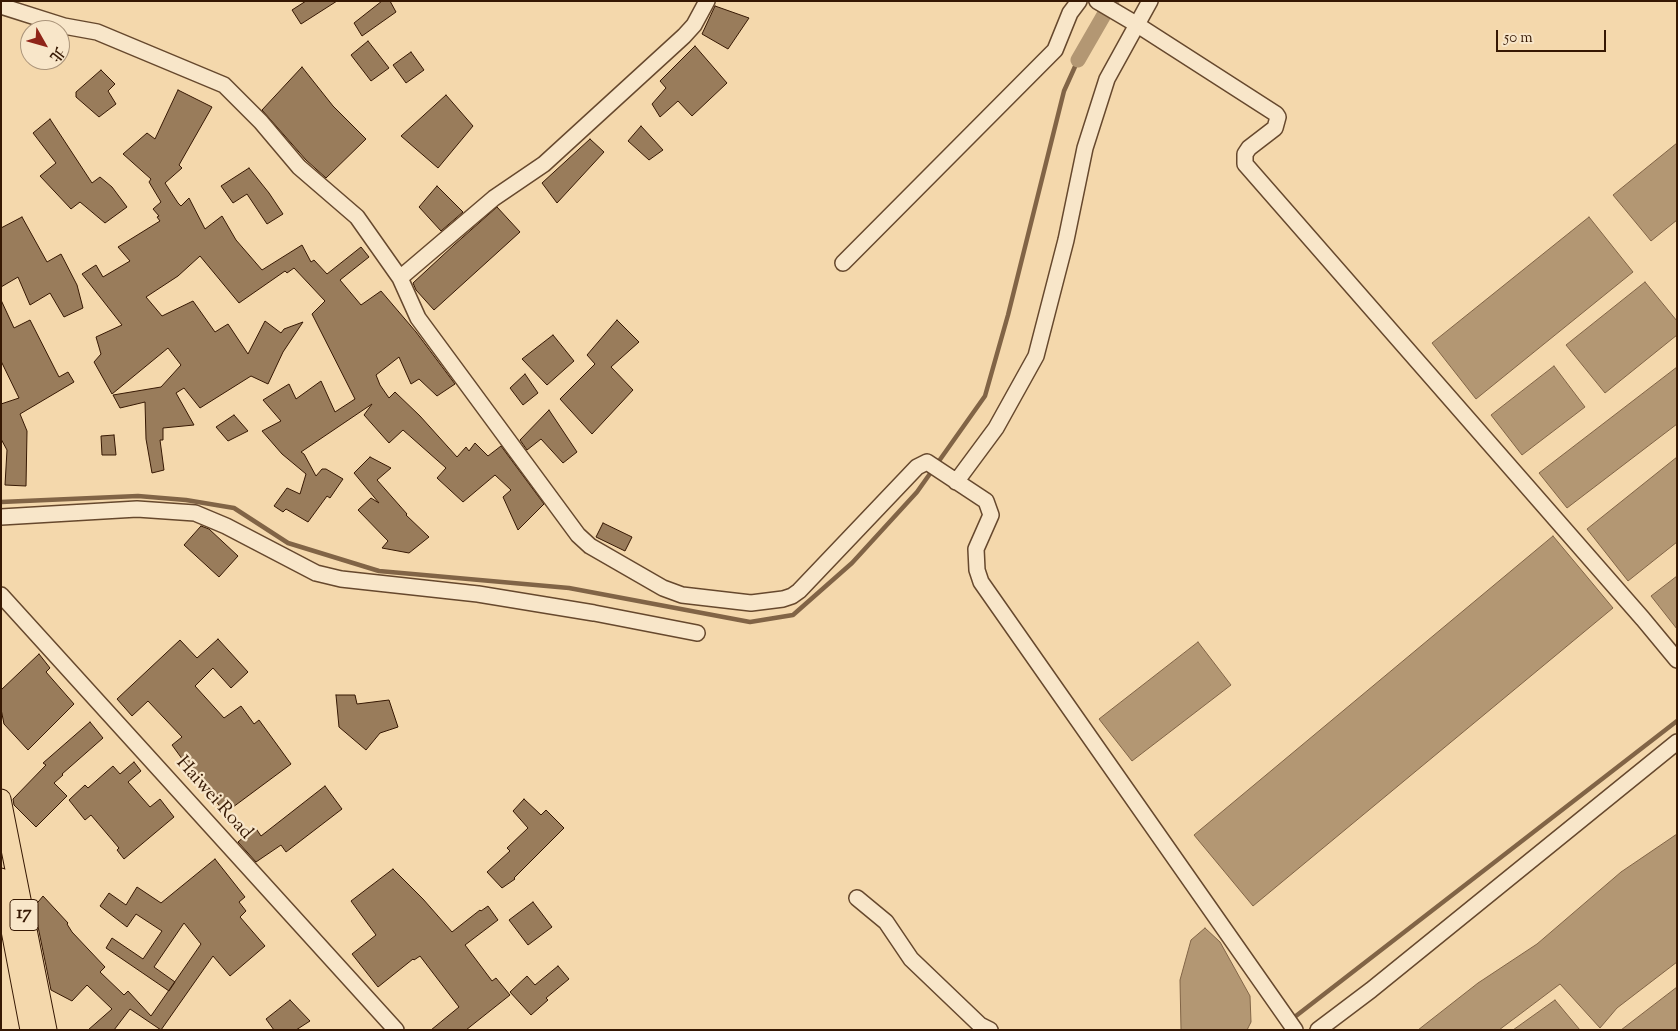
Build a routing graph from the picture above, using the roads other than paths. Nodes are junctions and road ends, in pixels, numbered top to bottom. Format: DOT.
graph roads {
  1 [pos="707,1"];
  2 [pos="1079,1"];
  3 [pos="1150,1"];
  4 [pos="1100,3"];
  5 [pos="1,6"];
  6 [pos="1133,22"];
  7 [pos="844,263"];
  8 [pos="400,278"];
  9 [pos="952,479"];
  10 [pos="1,517"];
  11 [pos="1,594"];
  12 [pos="697,633"];
  13 [pos="1677,660"];
  14 [pos="1677,742"];
  15 [pos="1,800"];
  16 [pos="1,878"];
  17 [pos="857,898"];
  18 [pos="1295,1029"];
  19 [pos="30,1030"];
  20 [pos="47,1030"];
  21 [pos="396,1030"];
  22 [pos="990,1030"];
  23 [pos="1318,1030"];
  1 -- 8 [label="street"];
  2 -- 7 [label="street"];
  3 -- 6 [label="street"];
  4 -- 6 [label="street"];
  5 -- 8 [label="street"];
  6 -- 9 [label="street"];
  6 -- 13 [label="street"];
  8 -- 9 [label="street"];
  9 -- 18 [label="street"];
  10 -- 12 [label="street"];
  11 -- 21 [label="street, Haiwei Road"];
  14 -- 23 [label="street"];
  15 -- 20 [label="main road, 17"];
  16 -- 19 [label="main road, 17"];
  17 -- 22 [label="street"];
}
